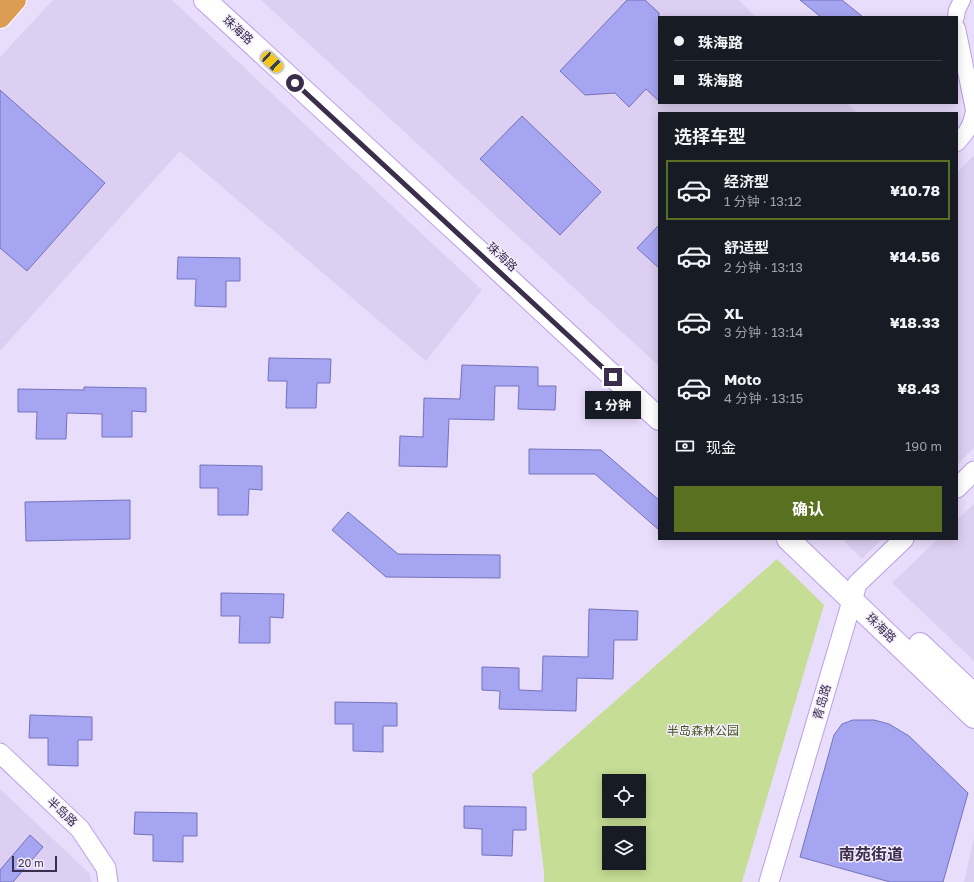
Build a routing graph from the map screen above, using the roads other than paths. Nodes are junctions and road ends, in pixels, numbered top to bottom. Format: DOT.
graph roads {
  1 [pos="15,0"];
  2 [pos="205,0"];
  3 [pos="218,0"];
  4 [pos="962,0"];
  5 [pos="956,16"];
  6 [pos="0,17"];
  7 [pos="958,33"];
  8 [pos="974,110"];
  9 [pos="958,142"];
  10 [pos="658,401"];
  11 [pos="658,418"];
  12 [pos="974,471"];
  13 [pos="958,487"];
  14 [pos="789,540"];
  15 [pos="809,540"];
  16 [pos="903,540"];
  17 [pos="855,592"];
  18 [pos="974,695"];
  19 [pos="974,717"];
  20 [pos="0,753"];
  21 [pos="108,882"];
  22 [pos="769,882"];
  1 -- 6 [label="highway"];
  2 -- 11 [label="main road, 珠海路"];
  3 -- 10 [label="main road, 珠海路"];
  4 -- 5 [label="street"];
  7 -- 8 [label="street"];
  8 -- 9 [label="street"];
  12 -- 13 [label="street"];
  14 -- 17 [label="main road, 珠海路"];
  15 -- 17 [label="main road, 珠海路"];
  16 -- 17 [label="street, 青岛路"];
  17 -- 18 [label="main road, 珠海路"];
  17 -- 19 [label="main road, 珠海路"];
  17 -- 22 [label="street, 青岛路"];
  20 -- 21 [label="street, 半岛路"];
}
